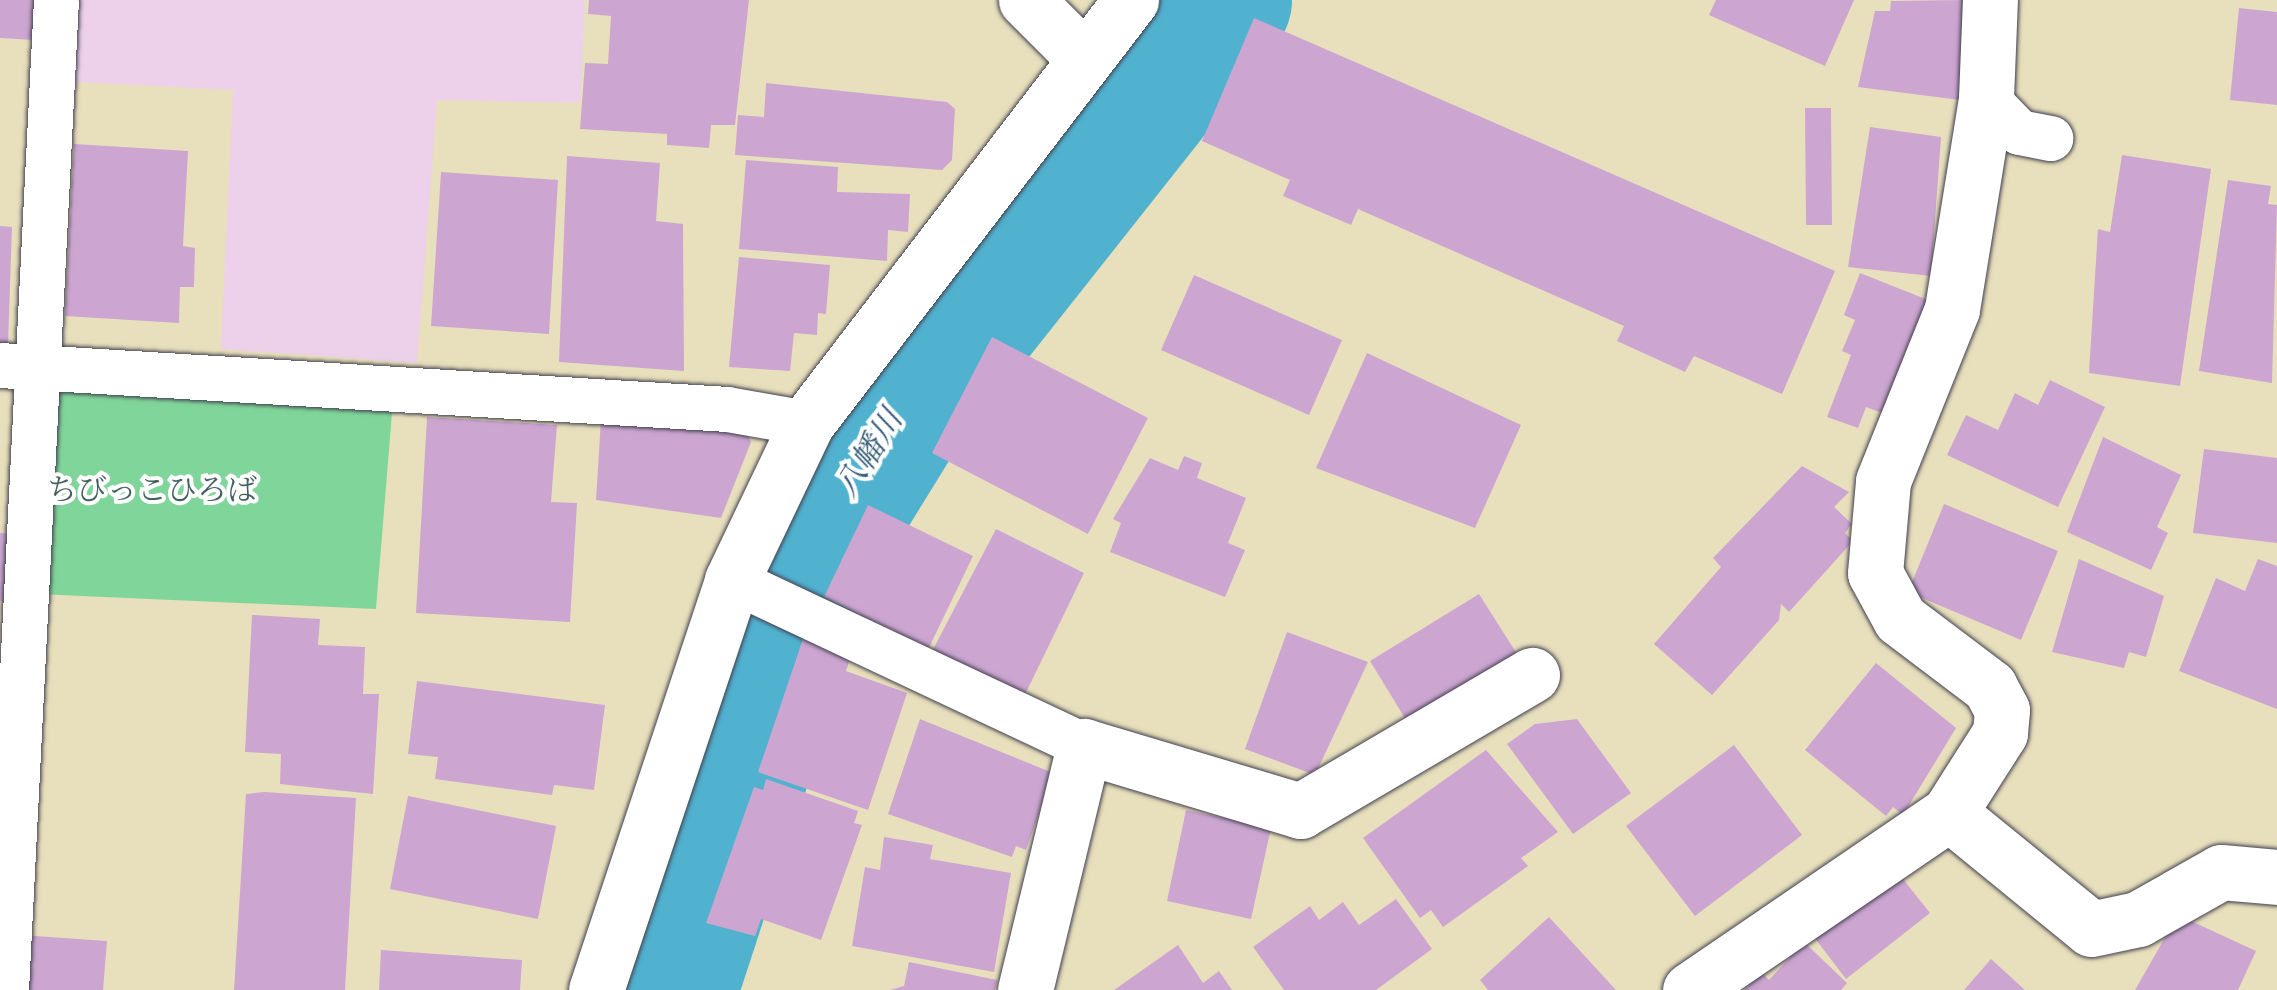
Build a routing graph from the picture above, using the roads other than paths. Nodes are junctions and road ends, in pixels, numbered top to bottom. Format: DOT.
graph roads {
  1 [pos="56,0"];
  2 [pos="1026,0"];
  3 [pos="1131,0"];
  4 [pos="1990,0"];
  5 [pos="1085,59"];
  6 [pos="1986,98"];
  7 [pos="2050,138"];
  8 [pos="19,366"];
  9 [pos="807,423"];
  10 [pos="732,580"];
  11 [pos="1532,675"];
  12 [pos="1084,746"];
  13 [pos="1949,813"];
  14 [pos="2277,877"];
  15 [pos="6,990"];
  16 [pos="596,990"];
  17 [pos="1025,990"];
  18 [pos="1690,990"];
  1 -- 8 [label="lane"];
  2 -- 5 [label="street"];
  3 -- 5 [label="street"];
  4 -- 6 [label="street"];
  5 -- 9 [label="street"];
  6 -- 7 [label="lane"];
  6 -- 13 [label="street"];
  8 -- 9 [label="lane"];
  8 -- 15 [label="lane"];
  9 -- 10 [label="street"];
  10 -- 12 [label="lane"];
  10 -- 16 [label="street"];
  11 -- 12 [label="street"];
  12 -- 17 [label="street"];
  13 -- 14 [label="street"];
  13 -- 18 [label="street"];
}
